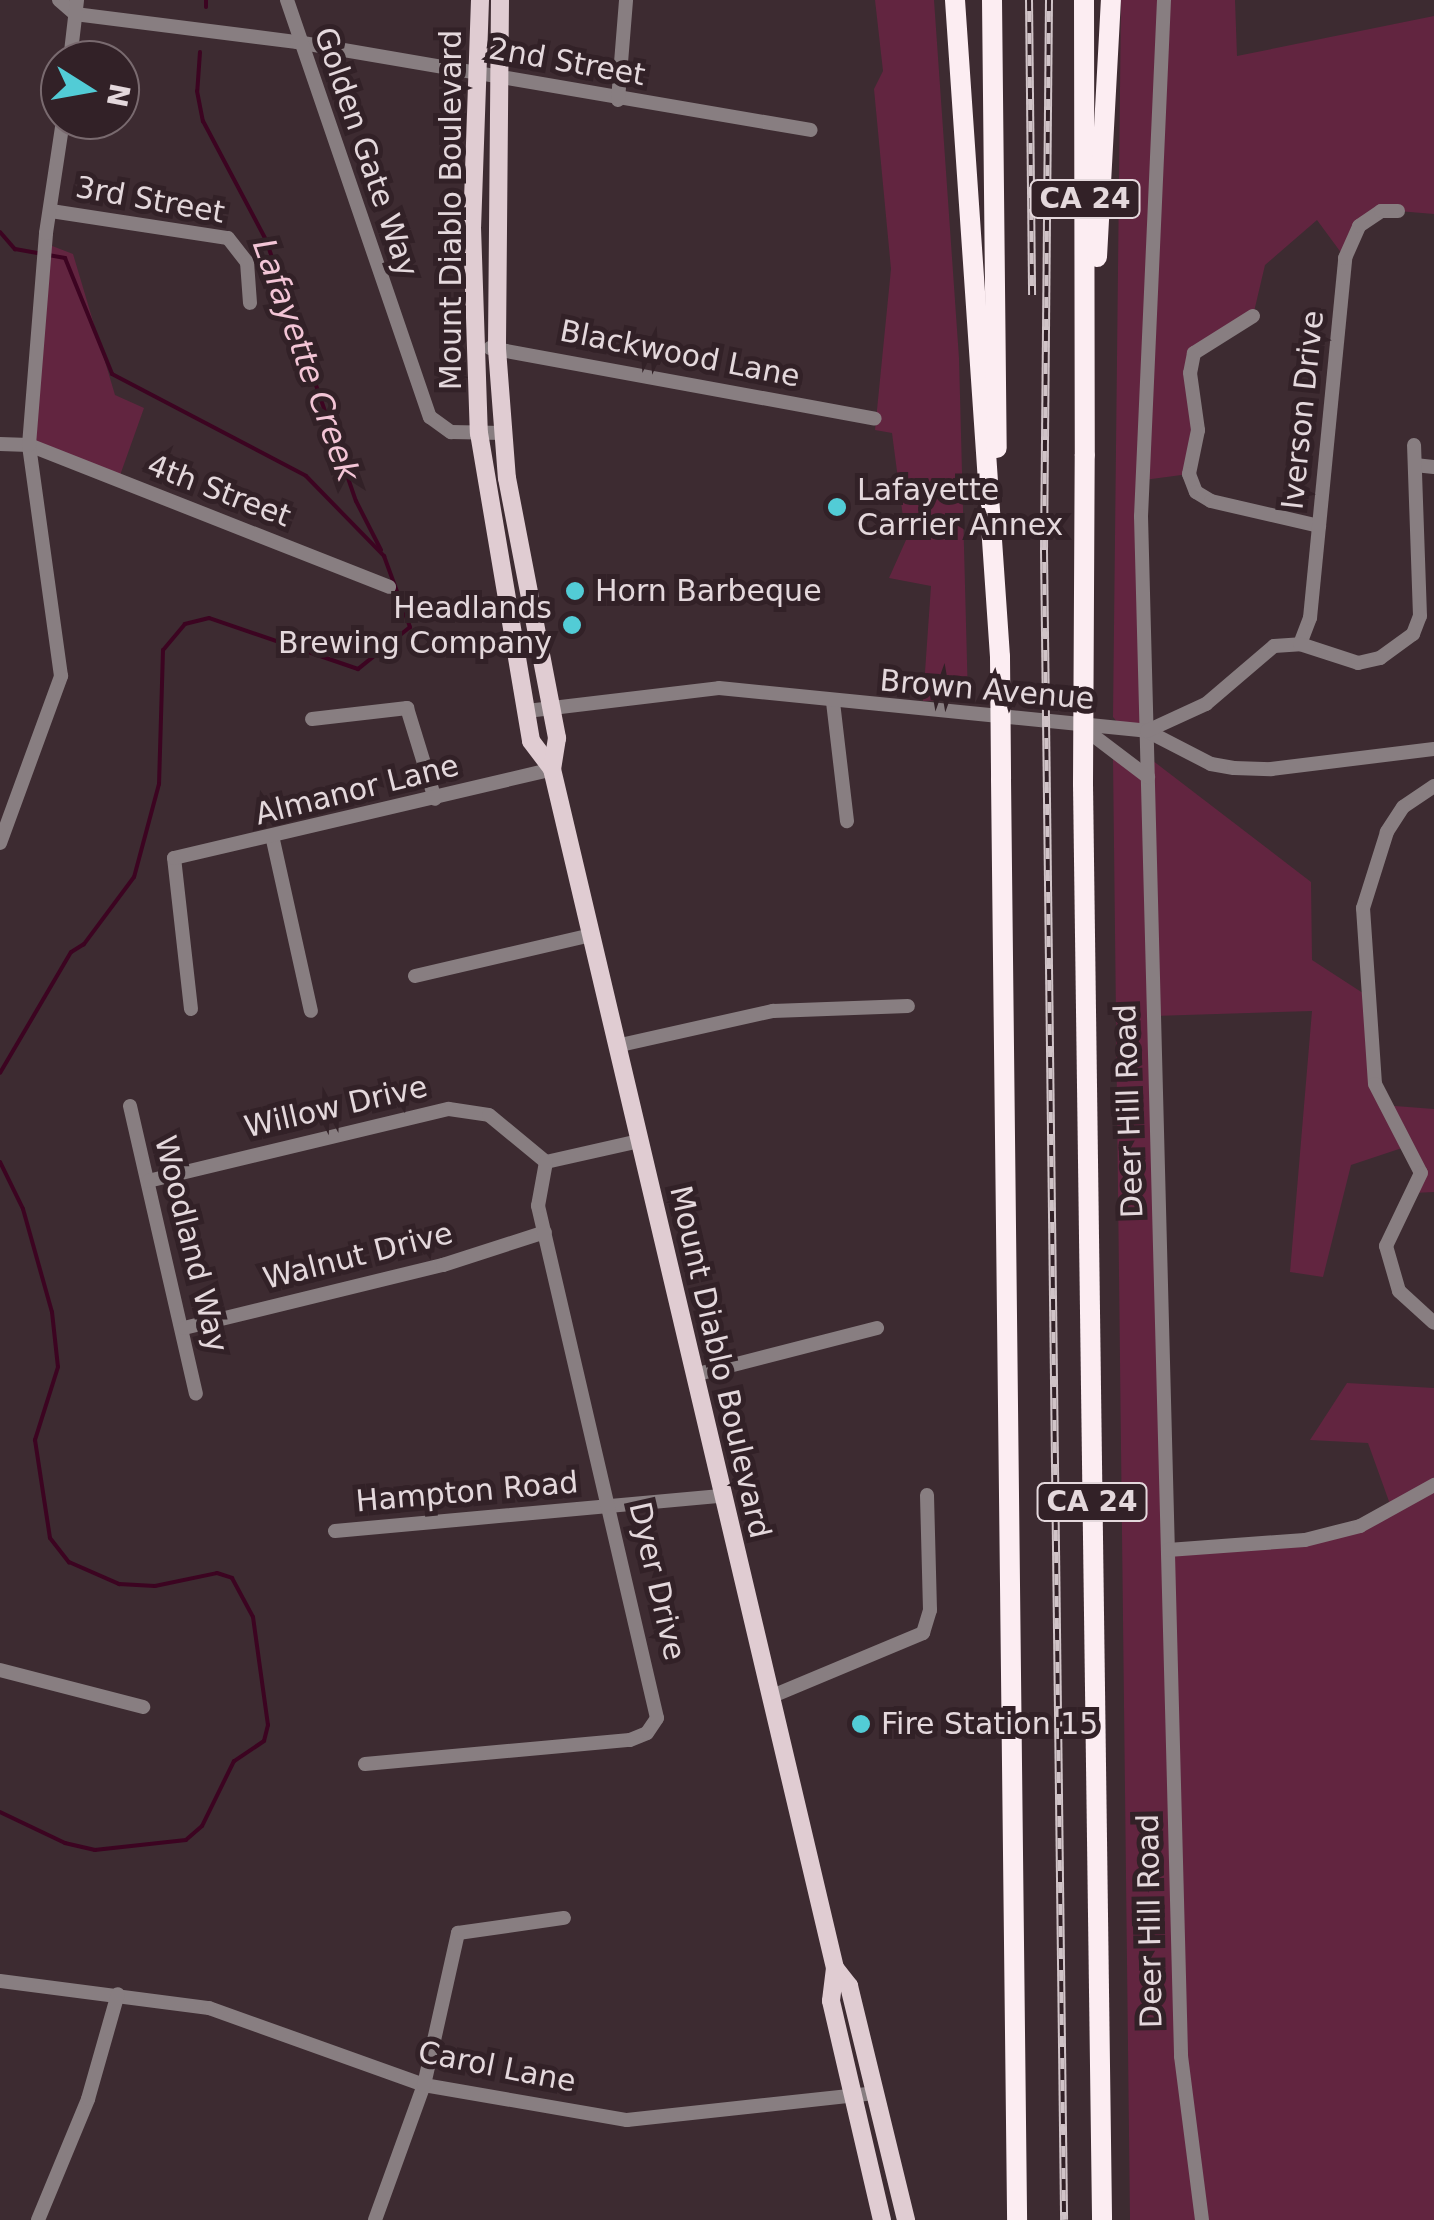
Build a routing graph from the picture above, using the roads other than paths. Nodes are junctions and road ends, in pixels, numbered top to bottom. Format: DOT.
graph roads {
  1 [pos="59,0"];
  2 [pos="286,0"];
  3 [pos="480,0"];
  4 [pos="500,0"];
  5 [pos="626,0"];
  6 [pos="954,0"];
  7 [pos="992,0"];
  8 [pos="1084,0"];
  9 [pos="1111,0"];
  10 [pos="1164,0"];
  11 [pos="76,7"];
  12 [pos="72,40"];
  13 [pos="297,42"];
  14 [pos="478,73"];
  15 [pos="499,77"];
  16 [pos="618,100"];
  17 [pos="812,130"];
  18 [pos="60,140"];
  19 [pos="52,211"];
  20 [pos="1398,211"];
  21 [pos="250,303"];
  22 [pos="1253,316"];
  23 [pos="474,346"];
  24 [pos="497,349"];
  25 [pos="1085,398"];
  26 [pos="875,420"];
  27 [pos="479,433"];
  28 [pos="503,433"];
  29 [pos="0,444"];
  30 [pos="1414,445"];
  31 [pos="29,446"];
  32 [pos="1415,465"];
  33 [pos="1434,467"];
  34 [pos="1319,526"];
  35 [pos="995,551"];
  36 [pos="390,587"];
  37 [pos="1300,644"];
  38 [pos="833,702"];
  39 [pos="551,708"];
  40 [pos="527,712"];
  41 [pos="312,720"];
  42 [pos="1081,727"];
  43 [pos="1147,731"];
  44 [pos="1434,748"];
  45 [pos="552,769"];
  46 [pos="1148,777"];
  47 [pos="1434,786"];
  48 [pos="435,799"];
  49 [pos="847,821"];
  50 [pos="273,840"];
  51 [pos="0,843"];
  52 [pos="590,935"];
  53 [pos="416,976"];
  54 [pos="908,1006"];
  55 [pos="191,1009"];
  56 [pos="311,1011"];
  57 [pos="616,1046"];
  58 [pos="130,1106"];
  59 [pos="639,1140"];
  60 [pos="546,1162"];
  61 [pos="148,1181"];
  62 [pos="544,1232"];
  63 [pos="1434,1323"];
  64 [pos="184,1328"];
  65 [pos="877,1328"];
  66 [pos="694,1374"];
  67 [pos="196,1394"];
  68 [pos="1434,1485"];
  69 [pos="927,1495"];
  70 [pos="723,1496"];
  71 [pos="611,1507"];
  72 [pos="335,1531"];
  73 [pos="1168,1550"];
  74 [pos="0,1670"];
  75 [pos="770,1697"];
  76 [pos="142,1707"];
  77 [pos="365,1764"];
  78 [pos="564,1918"];
  79 [pos="835,1968"];
  80 [pos="0,1980"];
  81 [pos="118,1994"];
  82 [pos="424,2085"];
  83 [pos="875,2093"];
  84 [pos="852,2095"];
  85 [pos="38,2220"];
  86 [pos="375,2220"];
  87 [pos="882,2220"];
  88 [pos="906,2220"];
  89 [pos="1017,2220"];
  90 [pos="1102,2220"];
  91 [pos="1202,2220"];
  1 -- 11 [label="street"];
  2 -- 13 [label="street, Golden Gate Way"];
  3 -- 14 [label="main road, Mount Diablo Boulevard"];
  4 -- 15 [label="main road, Mount Diablo Boulevard"];
  5 -- 16 [label="street"];
  6 -- 35 [label="highway"];
  7 -- 35 [label="highway, CA 24"];
  8 -- 25 [label="highway, CA 24"];
  9 -- 25 [label="highway"];
  10 -- 43 [label="street, Deer Hill Road"];
  11 -- 12 [label="street"];
  11 -- 13 [label="street, 2nd Street"];
  13 -- 14 [label="street, 2nd Street"];
  13 -- 27 [label="street, Golden Gate Way"];
  14 -- 15 [label="street, 2nd Street"];
  14 -- 23 [label="main road, Mount Diablo Boulevard"];
  15 -- 16 [label="street, 2nd Street"];
  15 -- 24 [label="main road, Mount Diablo Boulevard"];
  16 -- 17 [label="street, 2nd Street"];
  18 -- 19 [label="street"];
  19 -- 21 [label="street, 3rd Street"];
  19 -- 31 [label="street"];
  20 -- 34 [label="street, Iverson Drive"];
  22 -- 34 [label="street"];
  23 -- 24 [label="street, Blackwood Lane"];
  23 -- 27 [label="main road, Mount Diablo Boulevard"];
  24 -- 26 [label="street, Blackwood Lane"];
  24 -- 28 [label="main road, Mount Diablo Boulevard"];
  25 -- 90 [label="highway, CA 24, bridge"];
  27 -- 28 [label="street, Golden Gate Way"];
  27 -- 40 [label="main road, Mount Diablo Boulevard"];
  28 -- 39 [label="main road, Mount Diablo Boulevard"];
  29 -- 31 [label="street, 4th Street"];
  30 -- 32 [label="street"];
  31 -- 36 [label="street, 4th Street"];
  31 -- 51 [label="street"];
  32 -- 33 [label="street"];
  32 -- 37 [label="street"];
  34 -- 37 [label="street, Iverson Drive"];
  35 -- 89 [label="highway, CA 24, bridge"];
  37 -- 43 [label="street"];
  38 -- 39 [label="street, Brown Avenue"];
  38 -- 42 [label="street, Brown Avenue"];
  38 -- 49 [label="street"];
  39 -- 40 [label="street, Brown Avenue"];
  39 -- 45 [label="main road, Mount Diablo Boulevard"];
  40 -- 45 [label="main road, Mount Diablo Boulevard"];
  41 -- 48 [label="street"];
  42 -- 43 [label="street, Brown Avenue"];
  42 -- 46 [label="street"];
  43 -- 44 [label="street, Brown Avenue"];
  43 -- 46 [label="street, Deer Hill Road"];
  45 -- 48 [label="street, Almanor Lane"];
  45 -- 52 [label="main road, Mount Diablo Boulevard"];
  46 -- 73 [label="street, Deer Hill Road"];
  47 -- 63 [label="street"];
  48 -- 50 [label="street, Almanor Lane"];
  50 -- 55 [label="street, Almanor Lane"];
  50 -- 56 [label="street"];
  52 -- 53 [label="street"];
  52 -- 57 [label="main road, Mount Diablo Boulevard"];
  54 -- 57 [label="street"];
  57 -- 59 [label="main road, Mount Diablo Boulevard"];
  58 -- 61 [label="street, Woodland Way"];
  59 -- 60 [label="street"];
  59 -- 66 [label="main road, Mount Diablo Boulevard"];
  60 -- 61 [label="street, Willow Drive"];
  60 -- 62 [label="street, Dyer Drive"];
  61 -- 64 [label="street, Woodland Way"];
  62 -- 64 [label="street, Walnut Drive"];
  62 -- 71 [label="street, Dyer Drive"];
  64 -- 67 [label="street, Woodland Way"];
  65 -- 66 [label="street"];
  66 -- 70 [label="main road, Mount Diablo Boulevard"];
  68 -- 73 [label="street"];
  69 -- 75 [label="street"];
  70 -- 71 [label="street, Hampton Road"];
  70 -- 75 [label="main road, Mount Diablo Boulevard"];
  71 -- 72 [label="street, Hampton Road"];
  71 -- 77 [label="street, Dyer Drive"];
  73 -- 91 [label="street, Deer Hill Road"];
  74 -- 76 [label="street"];
  75 -- 79 [label="main road, Mount Diablo Boulevard"];
  78 -- 82 [label="street"];
  79 -- 83 [label="main road, Mount Diablo Boulevard"];
  79 -- 84 [label="main road, Mount Diablo Boulevard"];
  80 -- 81 [label="street, Carol Lane"];
  81 -- 82 [label="street, Carol Lane"];
  81 -- 85 [label="street"];
  82 -- 84 [label="street, Carol Lane"];
  82 -- 86 [label="street"];
  83 -- 84 [label="street, Carol Lane"];
  83 -- 88 [label="main road, Mount Diablo Boulevard"];
  84 -- 87 [label="main road, Mount Diablo Boulevard"];
}
